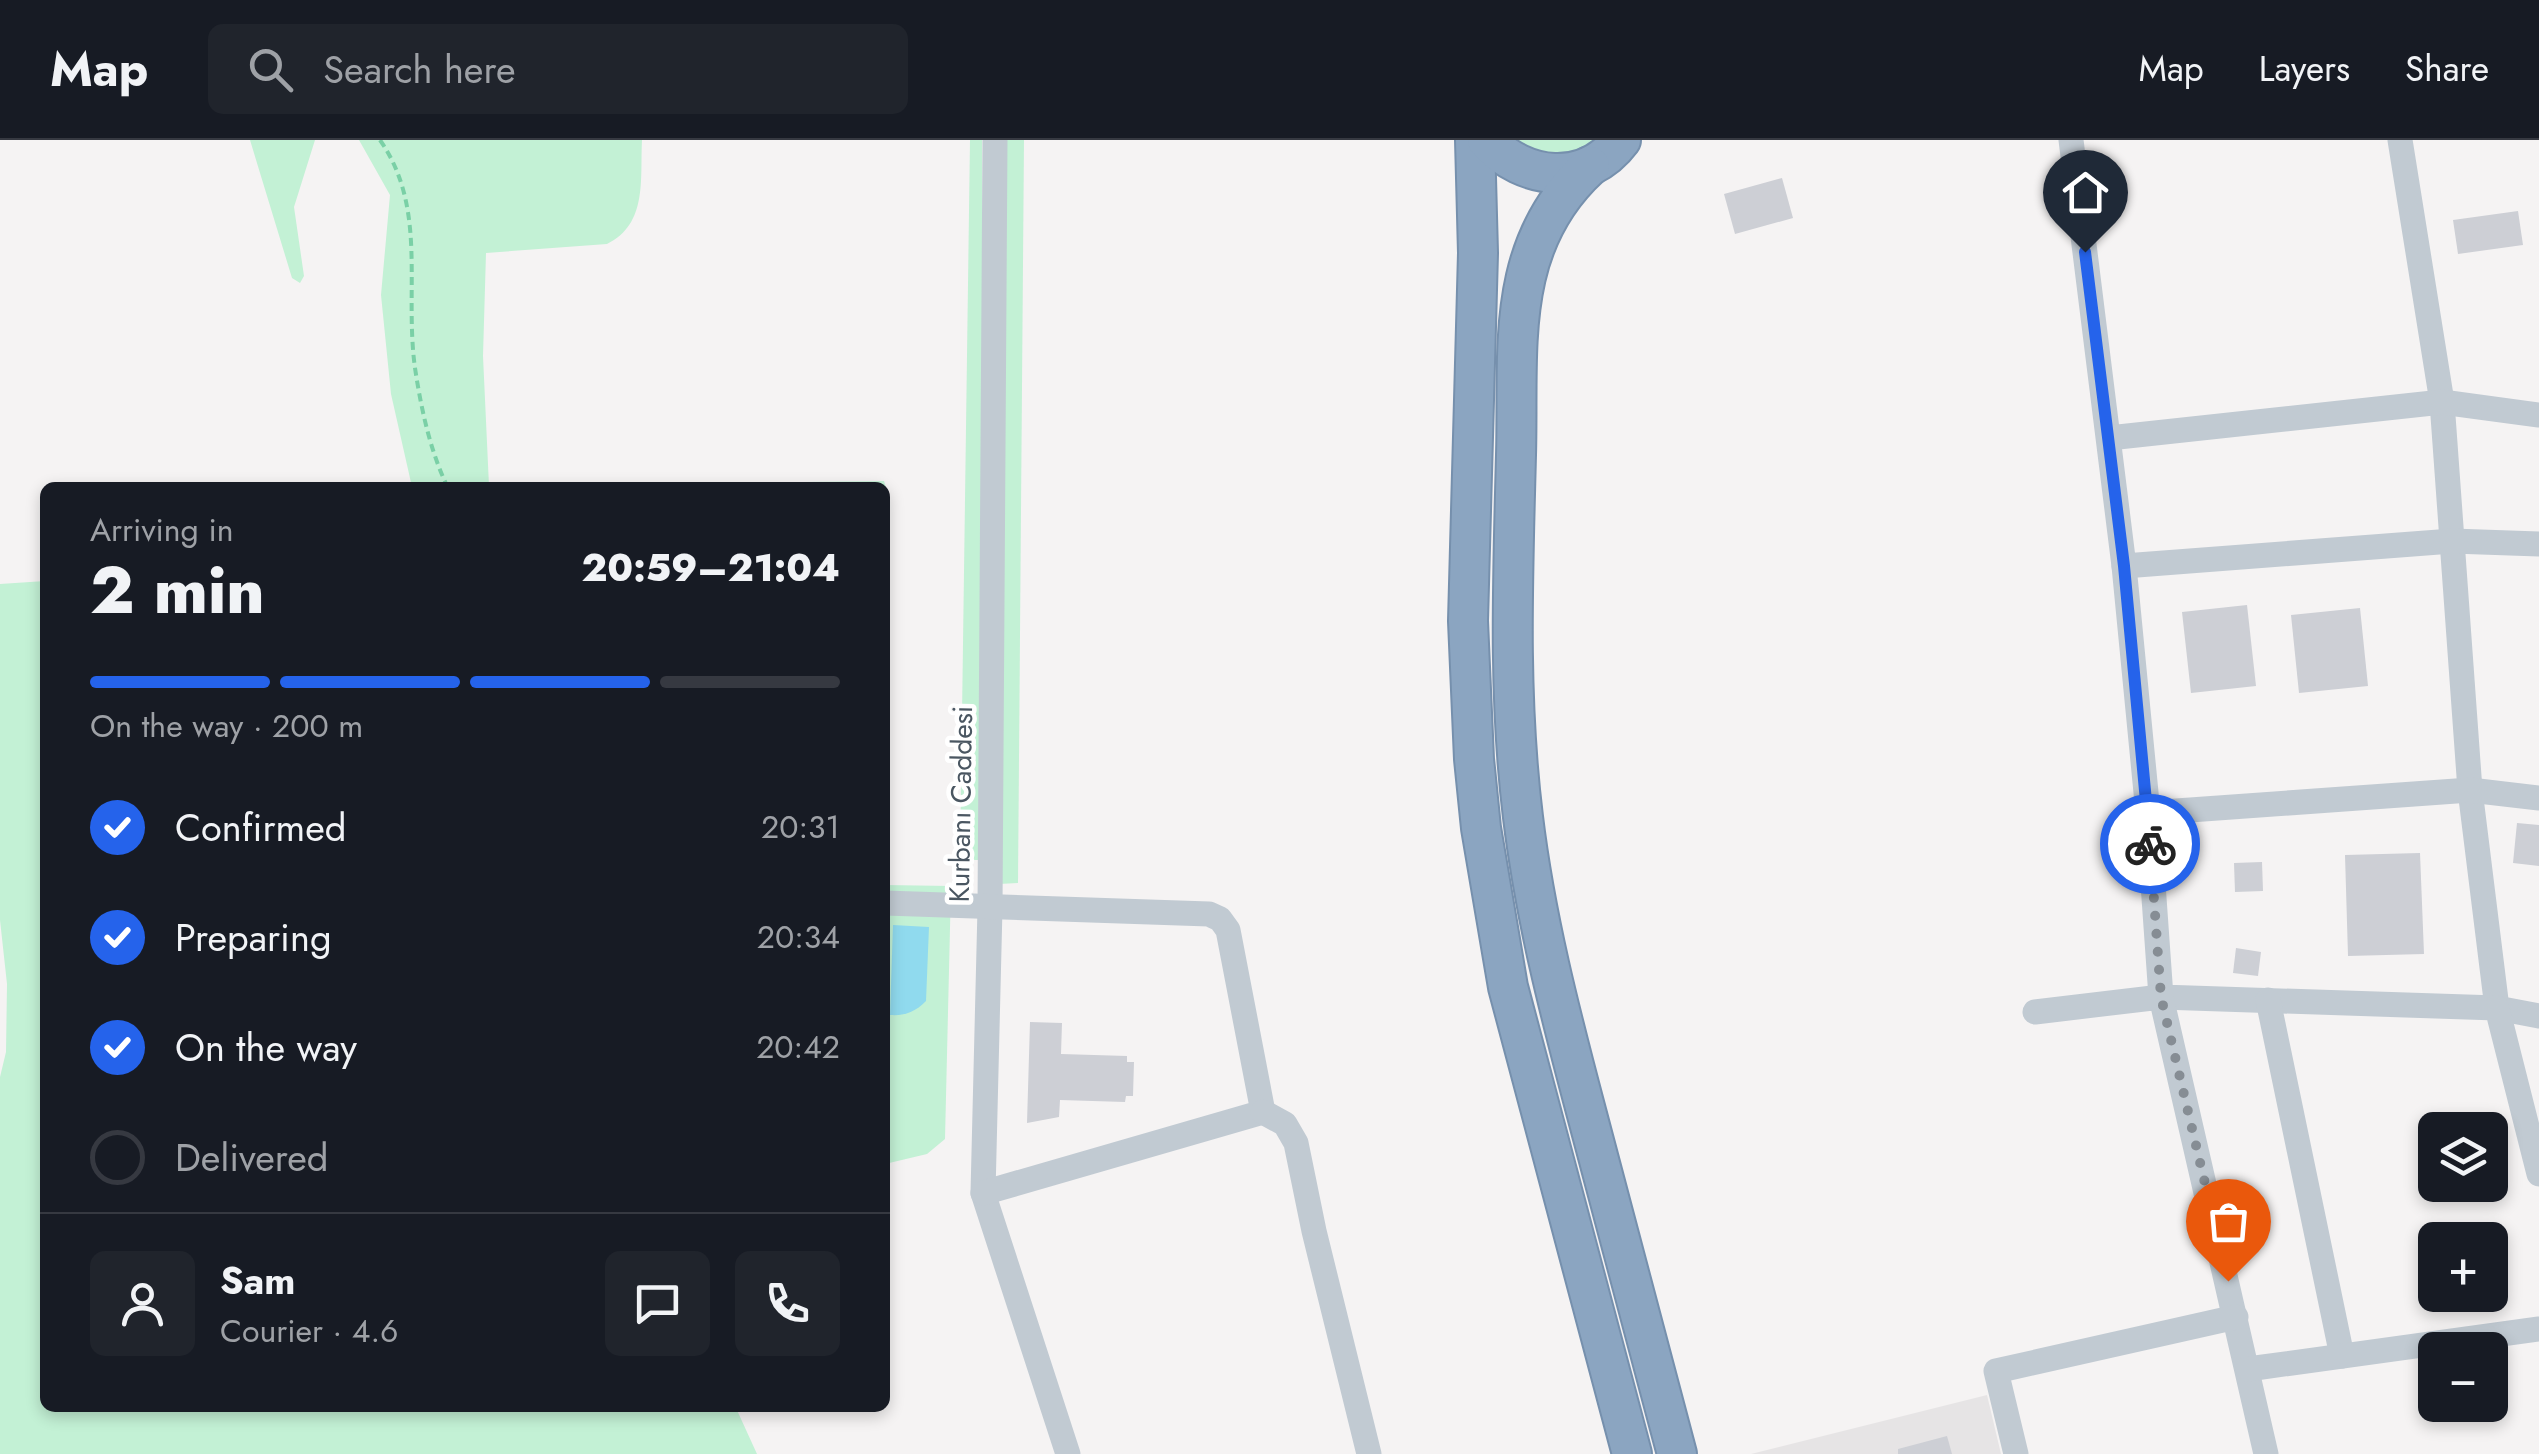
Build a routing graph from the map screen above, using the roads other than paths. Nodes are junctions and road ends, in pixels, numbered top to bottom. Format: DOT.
graph roads {
  1 [pos="995,140"];
  2 [pos="1475,140"];
  3 [pos="1488,140"];
  4 [pos="1621,140"];
  5 [pos="2071,140"];
  6 [pos="2400,140"];
  7 [pos="1590,166"];
  8 [pos="2442,402"];
  9 [pos="2539,415"];
  10 [pos="2108,438"];
  11 [pos="2452,541"];
  12 [pos="2539,544"];
  13 [pos="2124,566"];
  14 [pos="2470,790"];
  15 [pos="2539,798"];
  16 [pos="2148,813"];
  17 [pos="890,903"];
  18 [pos="990,908"];
  19 [pos="2161,997"];
  20 [pos="2268,1000"];
  21 [pos="2497,1008"];
  22 [pos="2036,1012"];
  23 [pos="2539,1016"];
  24 [pos="1263,1112"];
  25 [pos="2539,1174"];
  26 [pos="983,1193"];
  27 [pos="2236,1316"];
  28 [pos="2539,1329"];
  29 [pos="2342,1356"];
  30 [pos="2248,1369"];
  31 [pos="1068,1454"];
  32 [pos="1369,1454"];
  33 [pos="1632,1454"];
  34 [pos="1678,1454"];
  35 [pos="2016,1454"];
  36 [pos="2266,1454"];
  1 -- 18 [label="street, Kurbanı Caddesi"];
  2 -- 33 [label="highway"];
  3 -- 7 [label="highway"];
  4 -- 7 [label="highway"];
  5 -- 10 [label="street"];
  6 -- 8 [label="street"];
  7 -- 34 [label="highway"];
  8 -- 9 [label="street"];
  8 -- 10 [label="street"];
  8 -- 11 [label="street"];
  10 -- 13 [label="street"];
  11 -- 12 [label="street"];
  11 -- 13 [label="street"];
  11 -- 14 [label="street"];
  13 -- 16 [label="street"];
  14 -- 15 [label="street"];
  14 -- 16 [label="street"];
  14 -- 21 [label="street"];
  16 -- 19 [label="street"];
  17 -- 18 [label="street"];
  18 -- 24 [label="street"];
  18 -- 26 [label="street, Kurbanı Caddesi"];
  19 -- 20 [label="street"];
  19 -- 22 [label="street"];
  19 -- 27 [label="street"];
  20 -- 21 [label="street"];
  20 -- 29 [label="street"];
  21 -- 23 [label="street"];
  21 -- 25 [label="street"];
  24 -- 26 [label="street"];
  24 -- 32 [label="street"];
  26 -- 31 [label="street, Kurbanı Caddesi"];
  27 -- 30 [label="street"];
  27 -- 35 [label="street"];
  28 -- 29 [label="street"];
  29 -- 30 [label="street"];
  30 -- 36 [label="street"];
}
